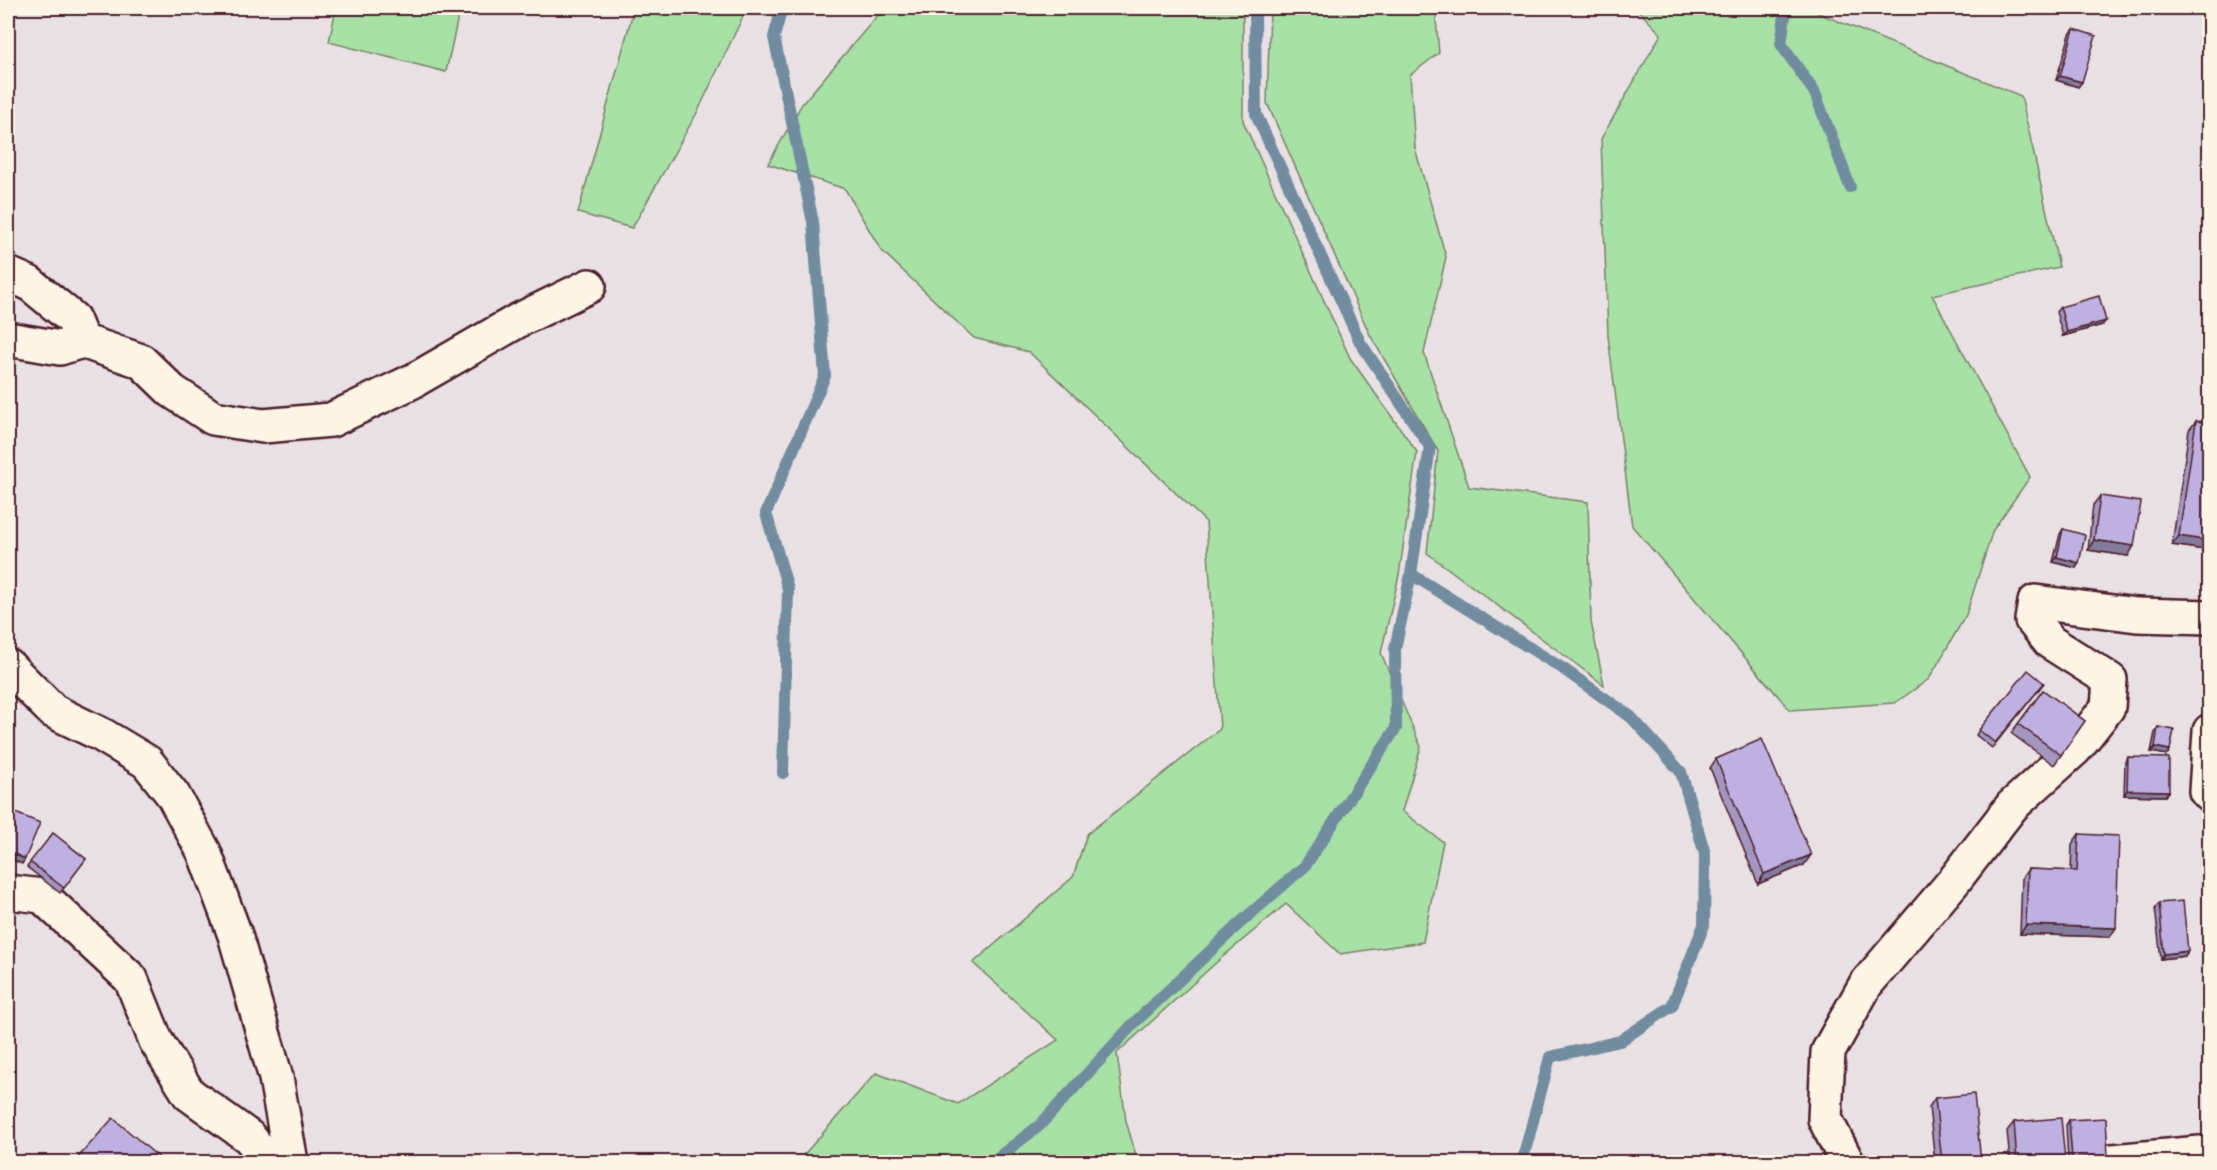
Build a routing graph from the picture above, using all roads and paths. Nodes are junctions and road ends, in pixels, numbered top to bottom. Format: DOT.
graph roads {
  1 [pos="8,273"];
  2 [pos="589,286"];
  3 [pos="8,339"];
  4 [pos="82,341"];
  5 [pos="2210,617"];
  6 [pos="8,666"];
  7 [pos="2210,731"];
  8 [pos="2210,795"];
  9 [pos="8,892"];
  10 [pos="2210,1156"];
  11 [pos="269,1162"];
  12 [pos="291,1162"];
  13 [pos="1846,1162"];
  14 [pos="2102,1162"];
  1 -- 4 [label="street"];
  2 -- 4 [label="street"];
  3 -- 4 [label="street"];
  5 -- 13 [label="street"];
  6 -- 12 [label="street"];
  7 -- 8 [label="street"];
  9 -- 11 [label="street"];
  10 -- 14 [label="street"];
}
